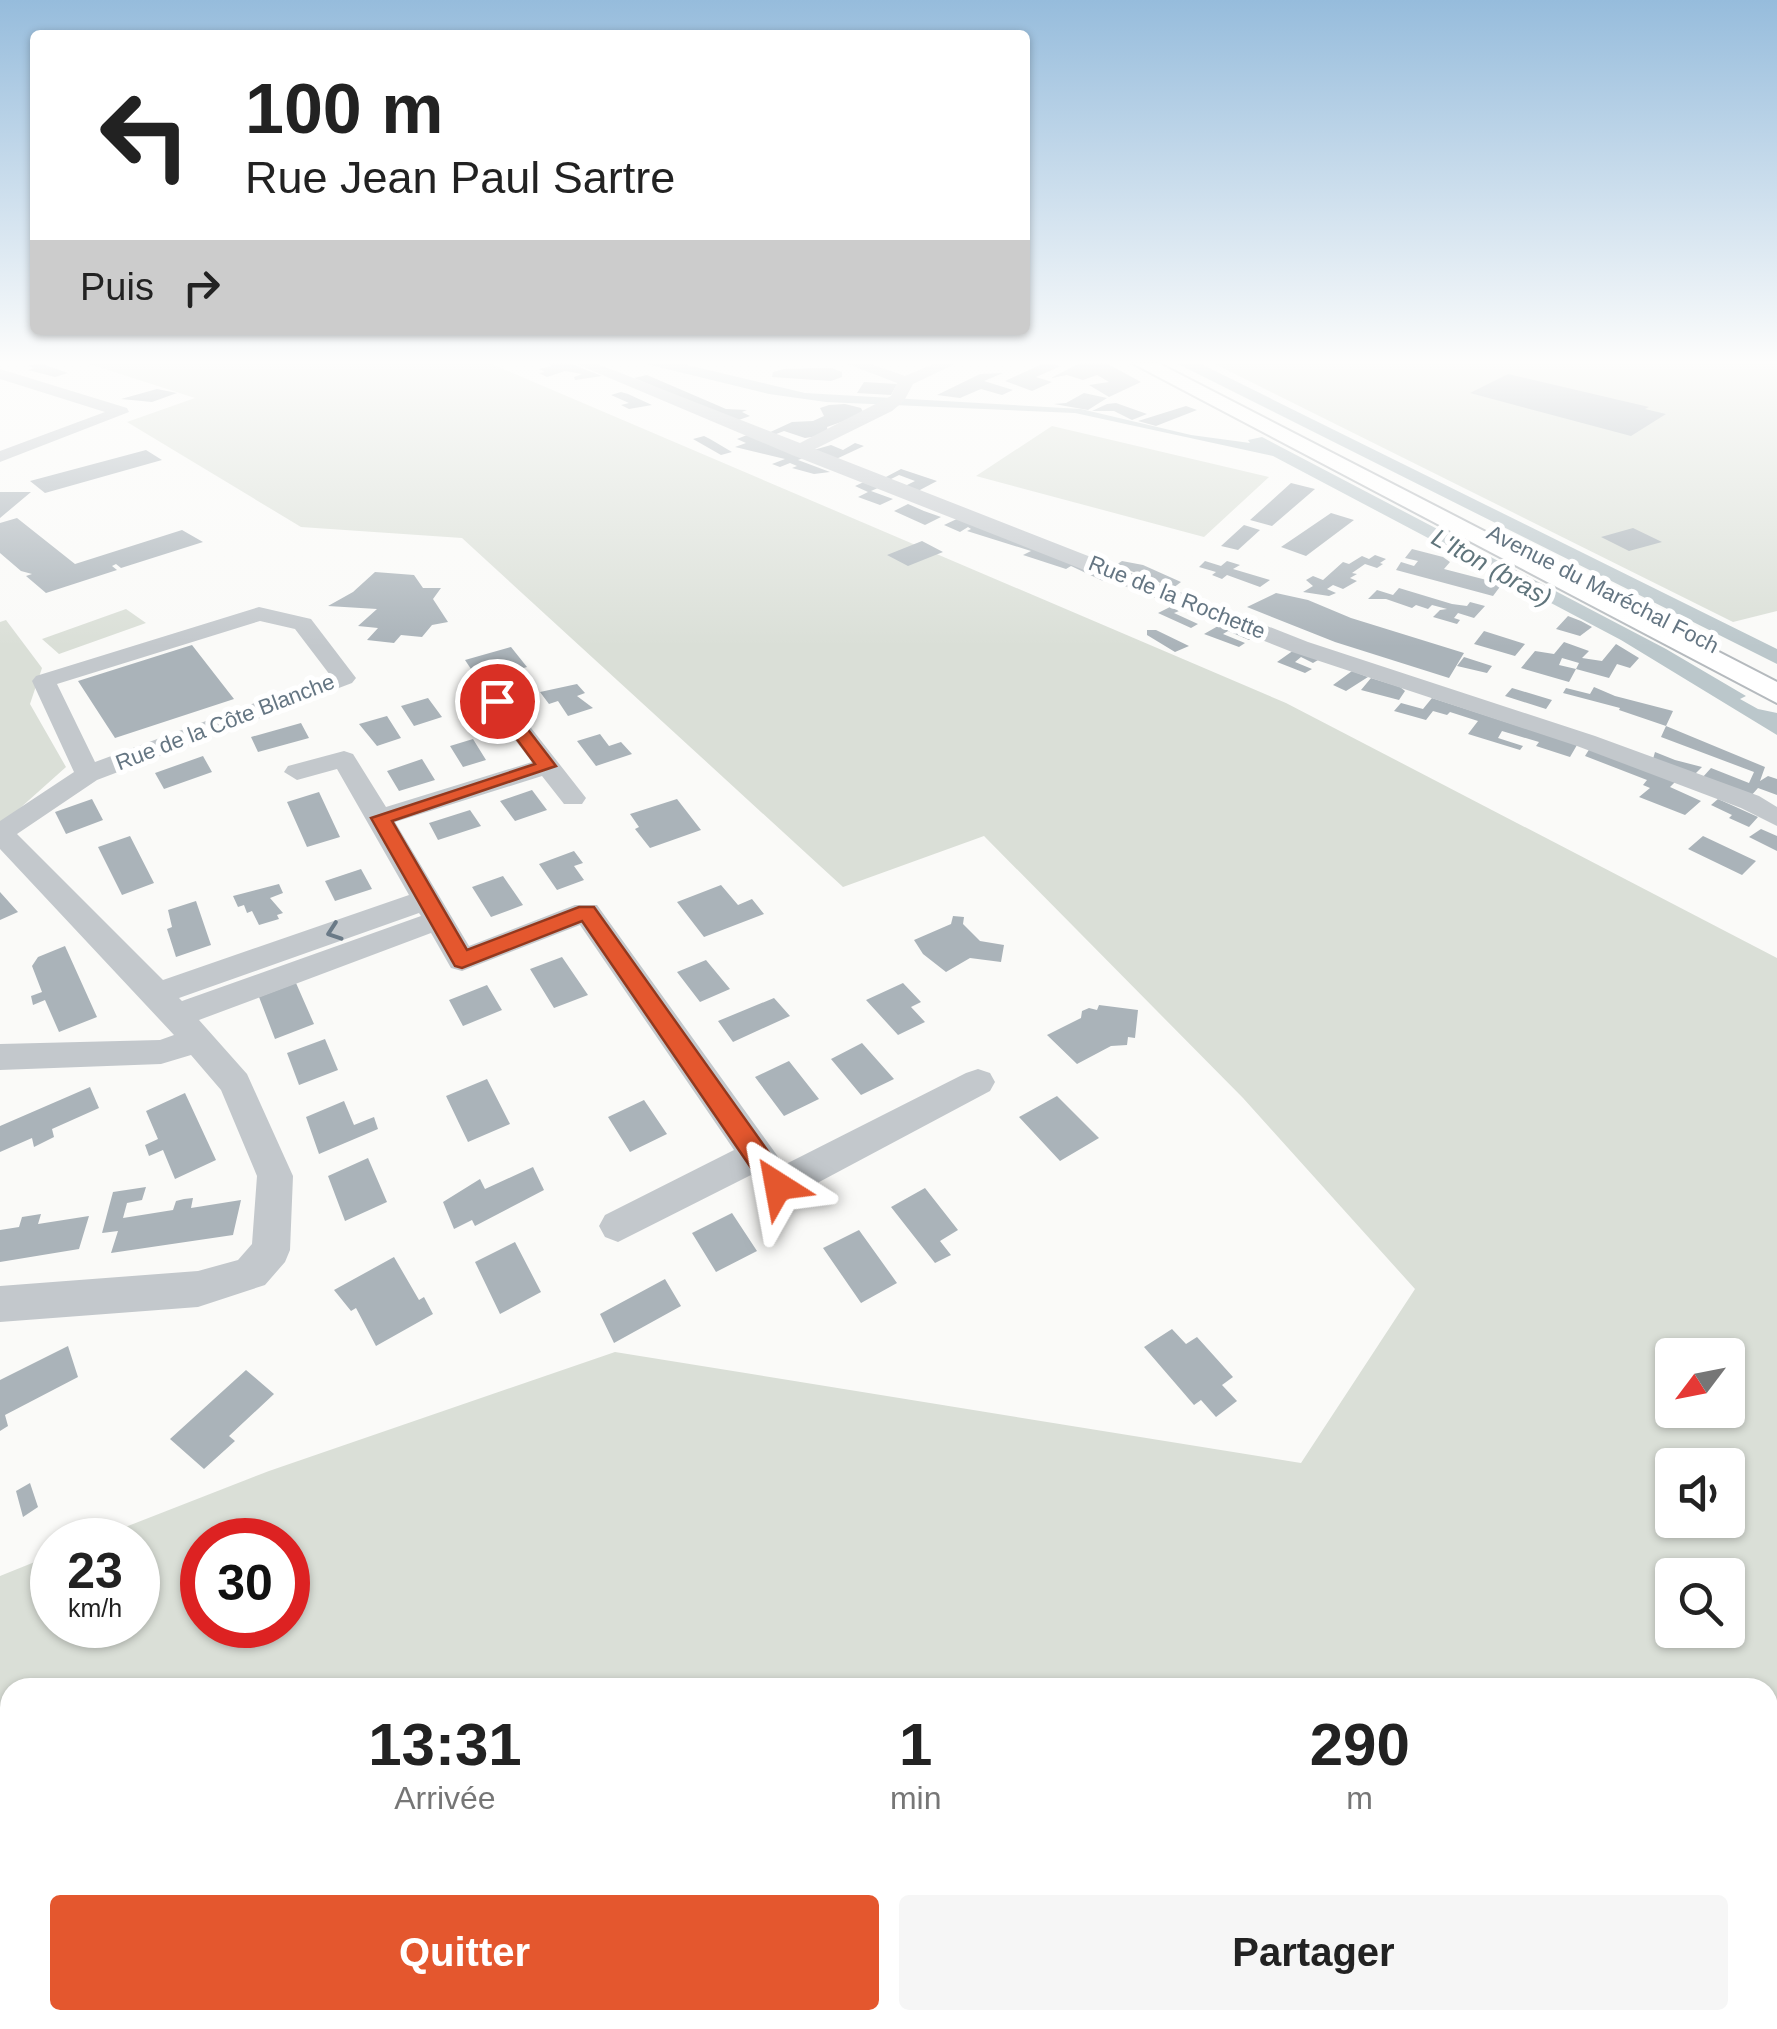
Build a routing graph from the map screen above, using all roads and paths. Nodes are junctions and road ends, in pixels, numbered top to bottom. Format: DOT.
graph roads {
  1 [pos="816,458"];
  2 [pos="1324,458"];
  3 [pos="1346,458"];
  4 [pos="1777,679"];
  5 [pos="1777,694"];
  6 [pos="497,701"];
  7 [pos="546,766"];
  8 [pos="298,772"];
  9 [pos="88,774"];
  10 [pos="573,798"];
  11 [pos="380,818"];
  12 [pos="1777,818"];
  13 [pos="0,833"];
  14 [pos="432,910"];
  15 [pos="176,1016"];
  16 [pos="0,1057"];
  17 [pos="978,1082"];
  18 [pos="757,1155"];
  19 [pos="618,1226"];
  20 [pos="0,1304"];
  1 -- 12 [label="street, Rue de la Rochette"];
  2 -- 5 [label="main road, Avenue du Maréchal Foch"];
  3 -- 4 [label="main road, Avenue du Maréchal Foch"];
  6 -- 7 [label="street"];
  7 -- 10 [label="street"];
  7 -- 11 [label="street"];
  8 -- 11 [label="street"];
  9 -- 9 [label="street, Rue de la Côte Blanche"];
  9 -- 13 [label="street, Rue de la Côte Blanche"];
  11 -- 14 [label="street"];
  13 -- 15 [label="street, Rue de la Côte Blanche"];
  14 -- 15 [label="street"];
  14 -- 18 [label="street"];
  15 -- 16 [label="street"];
  15 -- 20 [label="street, Rue de la Côte Blanche"];
  17 -- 18 [label="street"];
  18 -- 19 [label="street"];
}
